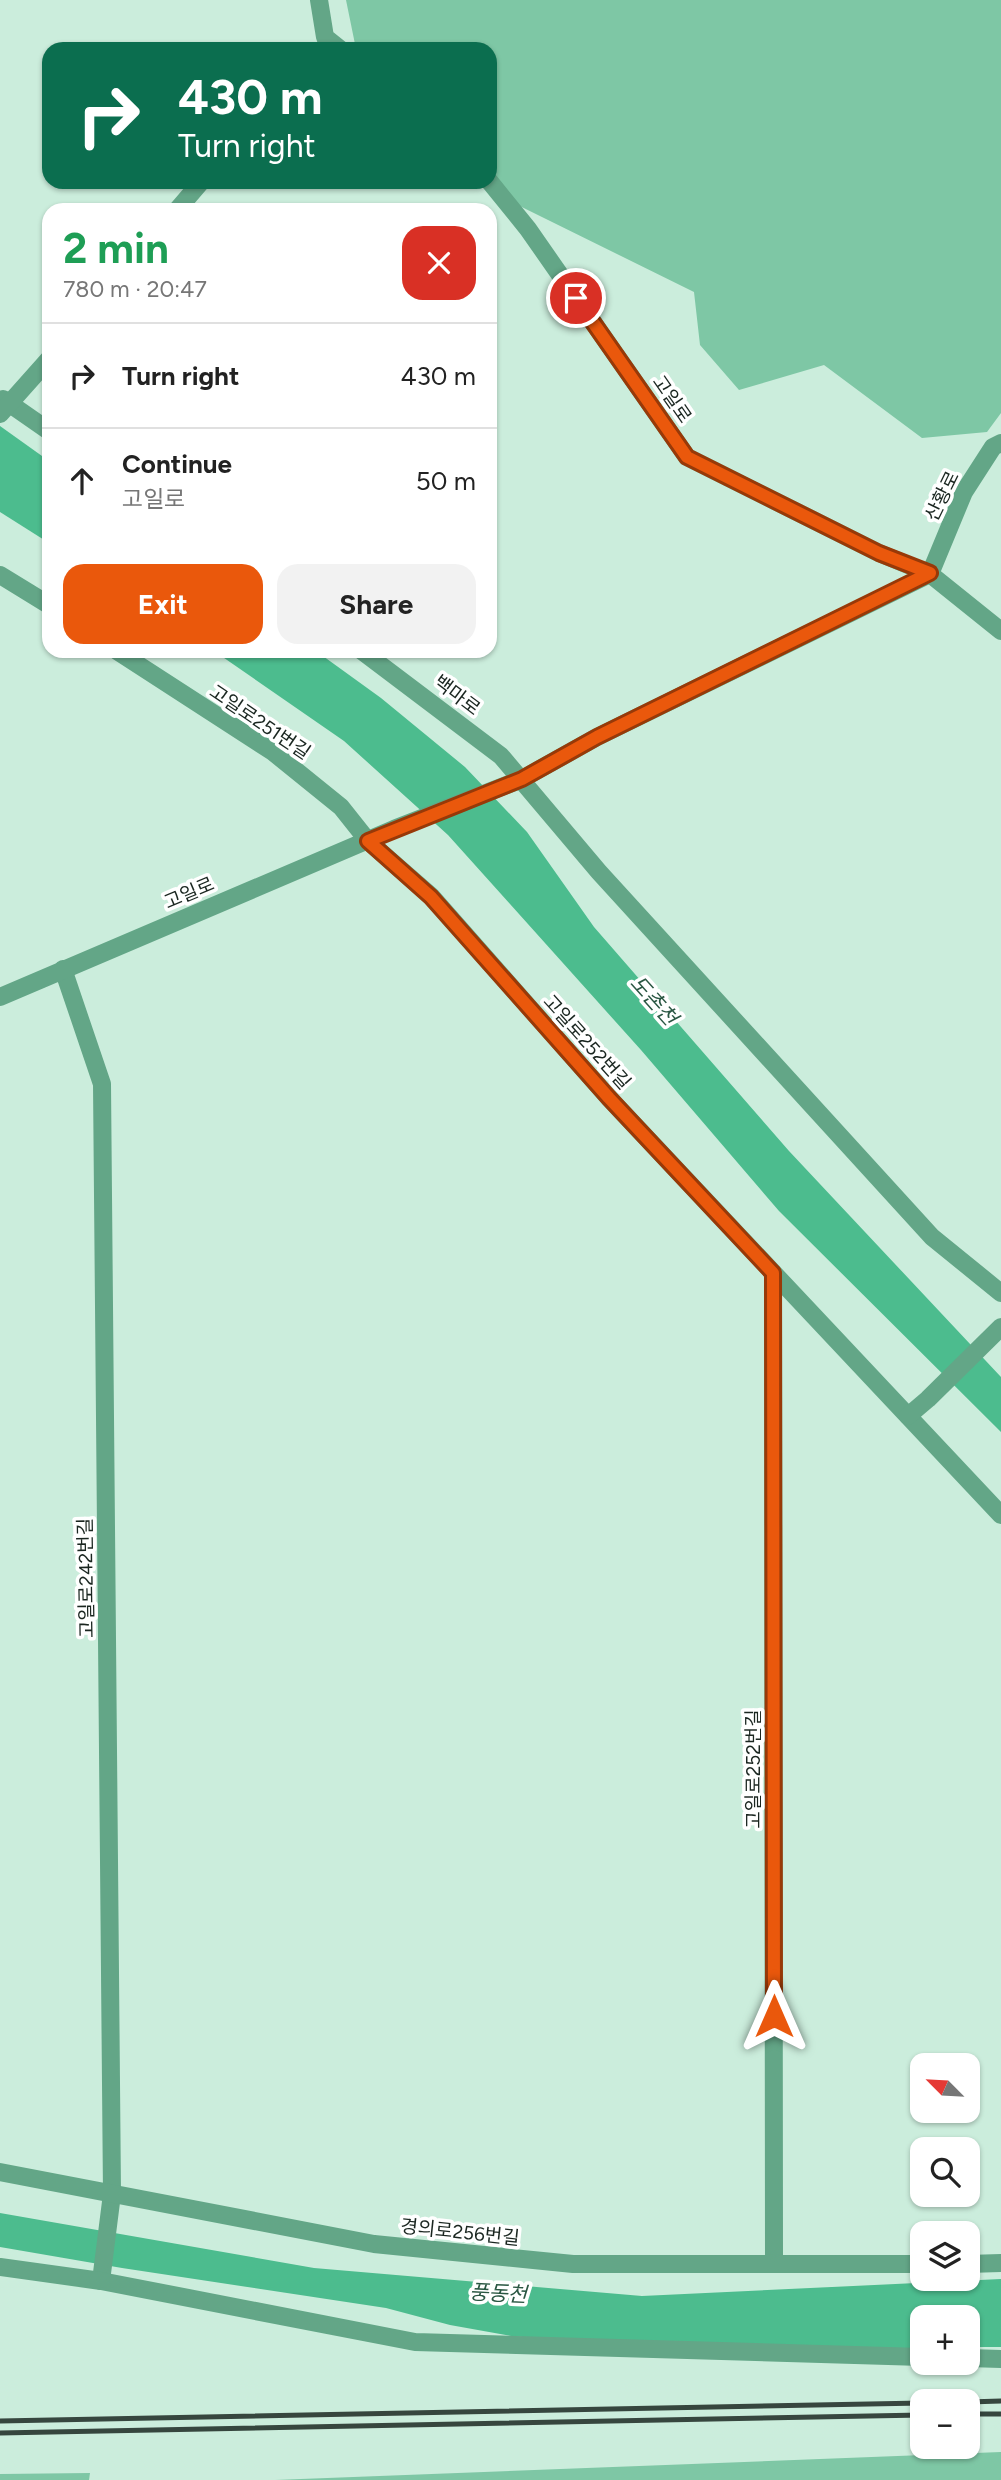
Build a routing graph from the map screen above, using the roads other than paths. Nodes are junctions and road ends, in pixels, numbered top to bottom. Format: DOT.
graph roads {
  1 [pos="319,0"];
  2 [pos="320,42"];
  3 [pos="195,189"];
  4 [pos="496,189"];
  5 [pos="183,203"];
  6 [pos="42,366"];
  7 [pos="3,407"];
  8 [pos="42,427"];
  9 [pos="1001,443"];
  10 [pos="930,573"];
  11 [pos="0,575"];
  12 [pos="42,601"];
  13 [pos="1001,631"];
  14 [pos="128,658"];
  15 [pos="371,658"];
  16 [pos="522,779"];
  17 [pos="368,841"];
  18 [pos="63,969"];
  19 [pos="0,997"];
  20 [pos="773,1273"];
  21 [pos="1001,1293"];
  22 [pos="1001,1327"];
  23 [pos="908,1416"];
  24 [pos="1001,1515"];
  25 [pos="0,2172"];
  26 [pos="112,2202"];
  27 [pos="1001,2263"];
  28 [pos="774,2264"];
  29 [pos="910,2264"];
  30 [pos="980,2264"];
  31 [pos="0,2267"];
  32 [pos="101,2276"];
  33 [pos="910,2357"];
  34 [pos="980,2358"];
  35 [pos="1001,2359"];
  1 -- 2 [label="street"];
  3 -- 5 [label="street"];
  4 -- 10 [label="street, 고일로"];
  6 -- 7 [label="street"];
  7 -- 8 [label="street"];
  9 -- 10 [label="street, 산황로"];
  10 -- 13 [label="street, 고일로"];
  10 -- 16 [label="street"];
  11 -- 12 [label="street"];
  14 -- 17 [label="street, 고일로251번길"];
  15 -- 16 [label="street, 백마로"];
  16 -- 17 [label="street, 고일로"];
  16 -- 21 [label="street, 백마로"];
  17 -- 18 [label="street, 고일로"];
  17 -- 20 [label="street, 고일로252번길"];
  18 -- 19 [label="street, 고일로"];
  18 -- 26 [label="street, 고일로242번길"];
  20 -- 23 [label="street, 고일로252번길"];
  20 -- 28 [label="street, 고일로252번길"];
  22 -- 23 [label="street"];
  23 -- 24 [label="street, 고일로252번길"];
  25 -- 26 [label="street, 경의로256번길"];
  26 -- 28 [label="street, 경의로256번길"];
  26 -- 32 [label="street, 고일로242번길"];
  27 -- 30 [label="street"];
  28 -- 29 [label="street, 경의로256번길"];
  31 -- 32 [label="street"];
  32 -- 33 [label="street"];
  34 -- 35 [label="street"];
}
